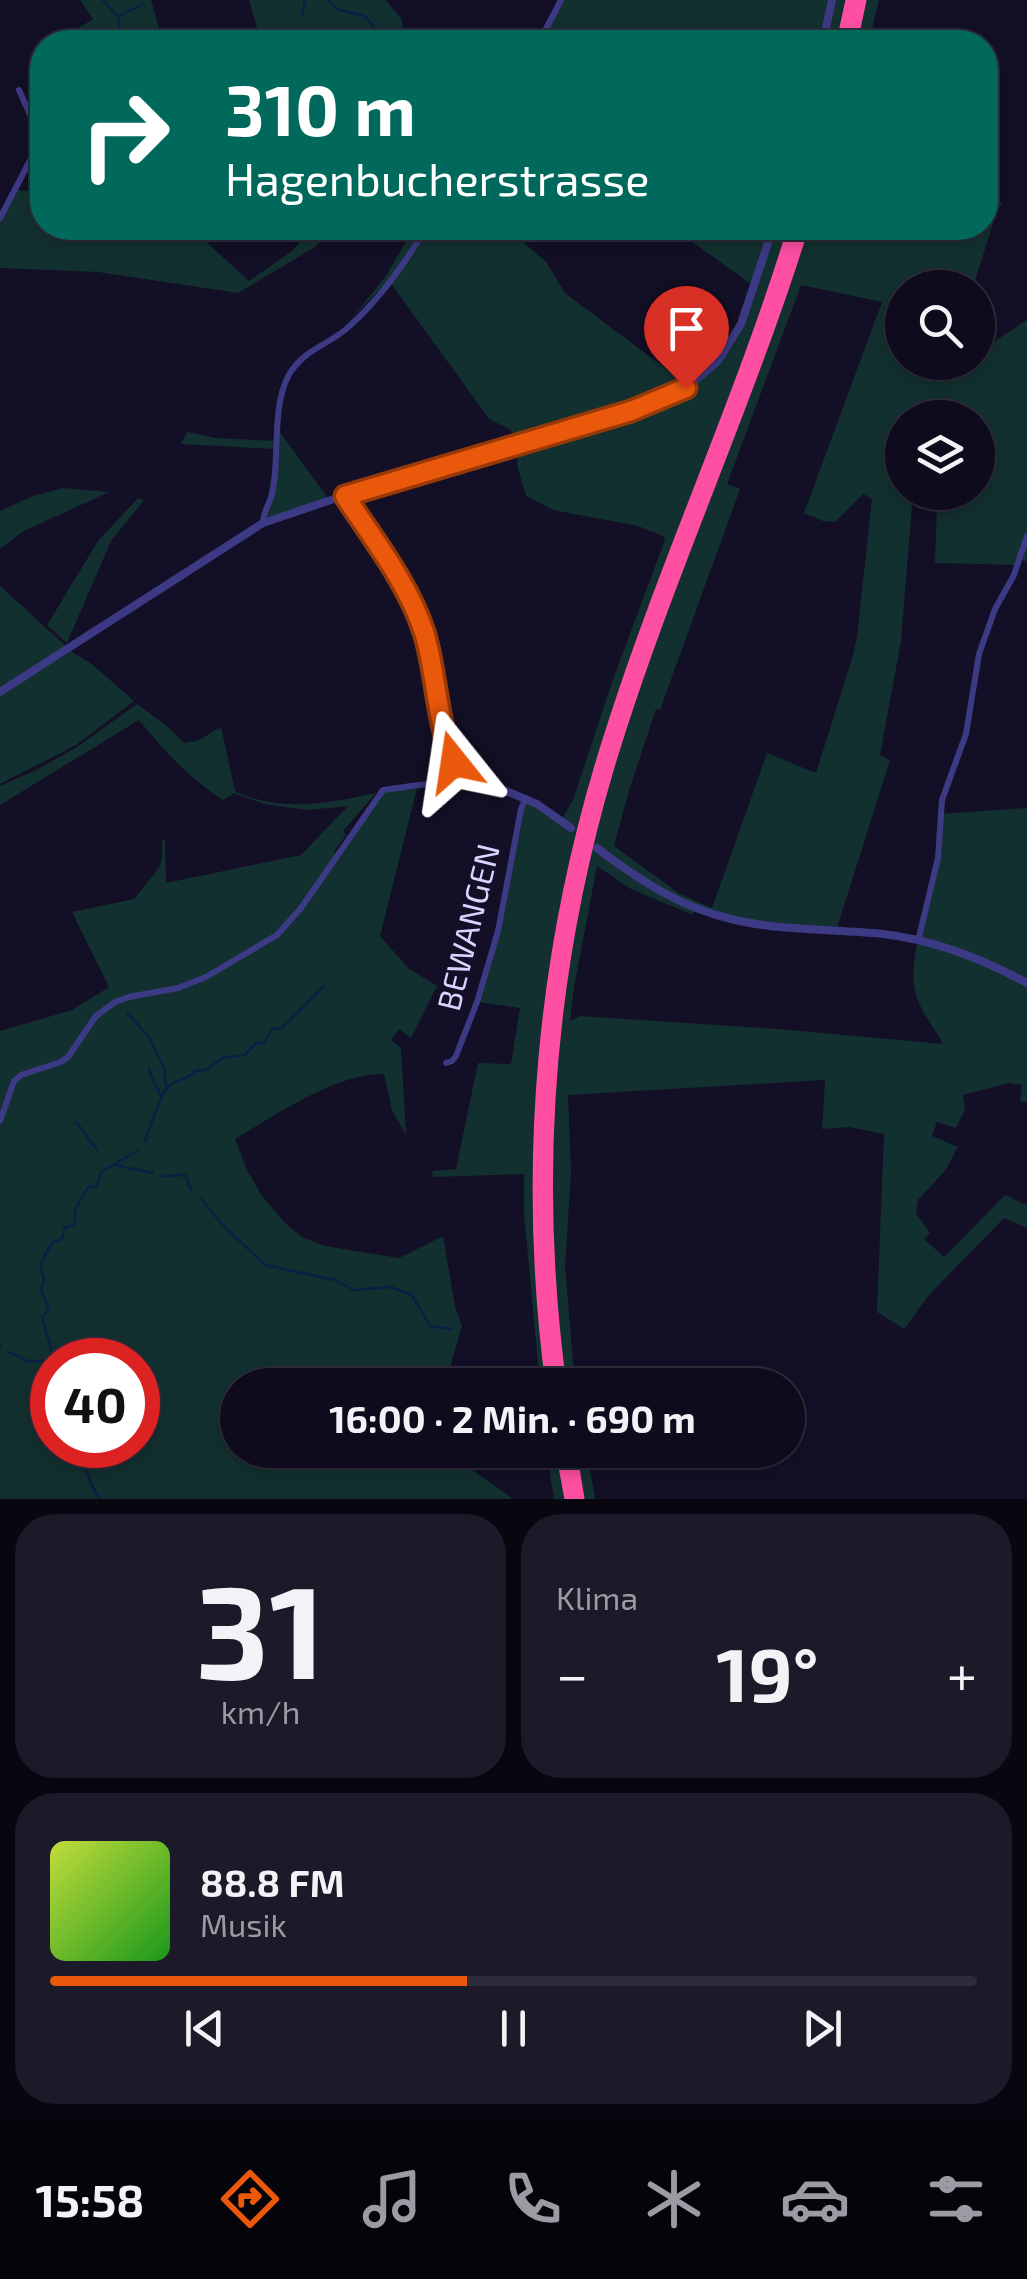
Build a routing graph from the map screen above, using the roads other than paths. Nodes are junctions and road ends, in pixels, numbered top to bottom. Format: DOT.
graph roads {
  1 [pos="561,0"];
  2 [pos="832,0"];
  3 [pos="851,0"];
  4 [pos="861,0"];
  5 [pos="545,30"];
  6 [pos="826,30"];
  7 [pos="845,30"];
  8 [pos="855,30"];
  9 [pos="19,90"];
  10 [pos="30,111"];
  11 [pos="30,161"];
  12 [pos="0,218"];
  13 [pos="418,240"];
  14 [pos="769,240"];
  15 [pos="789,240"];
  16 [pos="799,240"];
  17 [pos="345,496"];
  18 [pos="263,523"];
  19 [pos="1027,536"];
  20 [pos="0,692"];
  21 [pos="466,774"];
  22 [pos="526,798"];
  23 [pos="571,828"];
  24 [pos="598,848"];
  25 [pos="918,941"];
  26 [pos="1027,984"];
  27 [pos="446,1063"];
  28 [pos="0,1120"];
  29 [pos="549,1368"];
  30 [pos="558,1368"];
  31 [pos="564,1468"];
  32 [pos="573,1468"];
  33 [pos="570,1499"];
  34 [pos="579,1499"];
  1 -- 5 [label="street"];
  2 -- 6 [label="street"];
  3 -- 7 [label="highway"];
  4 -- 8 [label="highway"];
  9 -- 10 [label="street"];
  11 -- 12 [label="street"];
  13 -- 18 [label="street"];
  14 -- 17 [label="street"];
  15 -- 29 [label="highway"];
  16 -- 30 [label="highway"];
  17 -- 18 [label="street"];
  17 -- 21 [label="street"];
  18 -- 20 [label="street"];
  19 -- 25 [label="street"];
  21 -- 22 [label="street"];
  21 -- 28 [label="street"];
  22 -- 23 [label="street"];
  22 -- 27 [label="street, BEWANGEN"];
  24 -- 25 [label="street"];
  25 -- 26 [label="street"];
  31 -- 33 [label="highway"];
  32 -- 34 [label="highway"];
}
